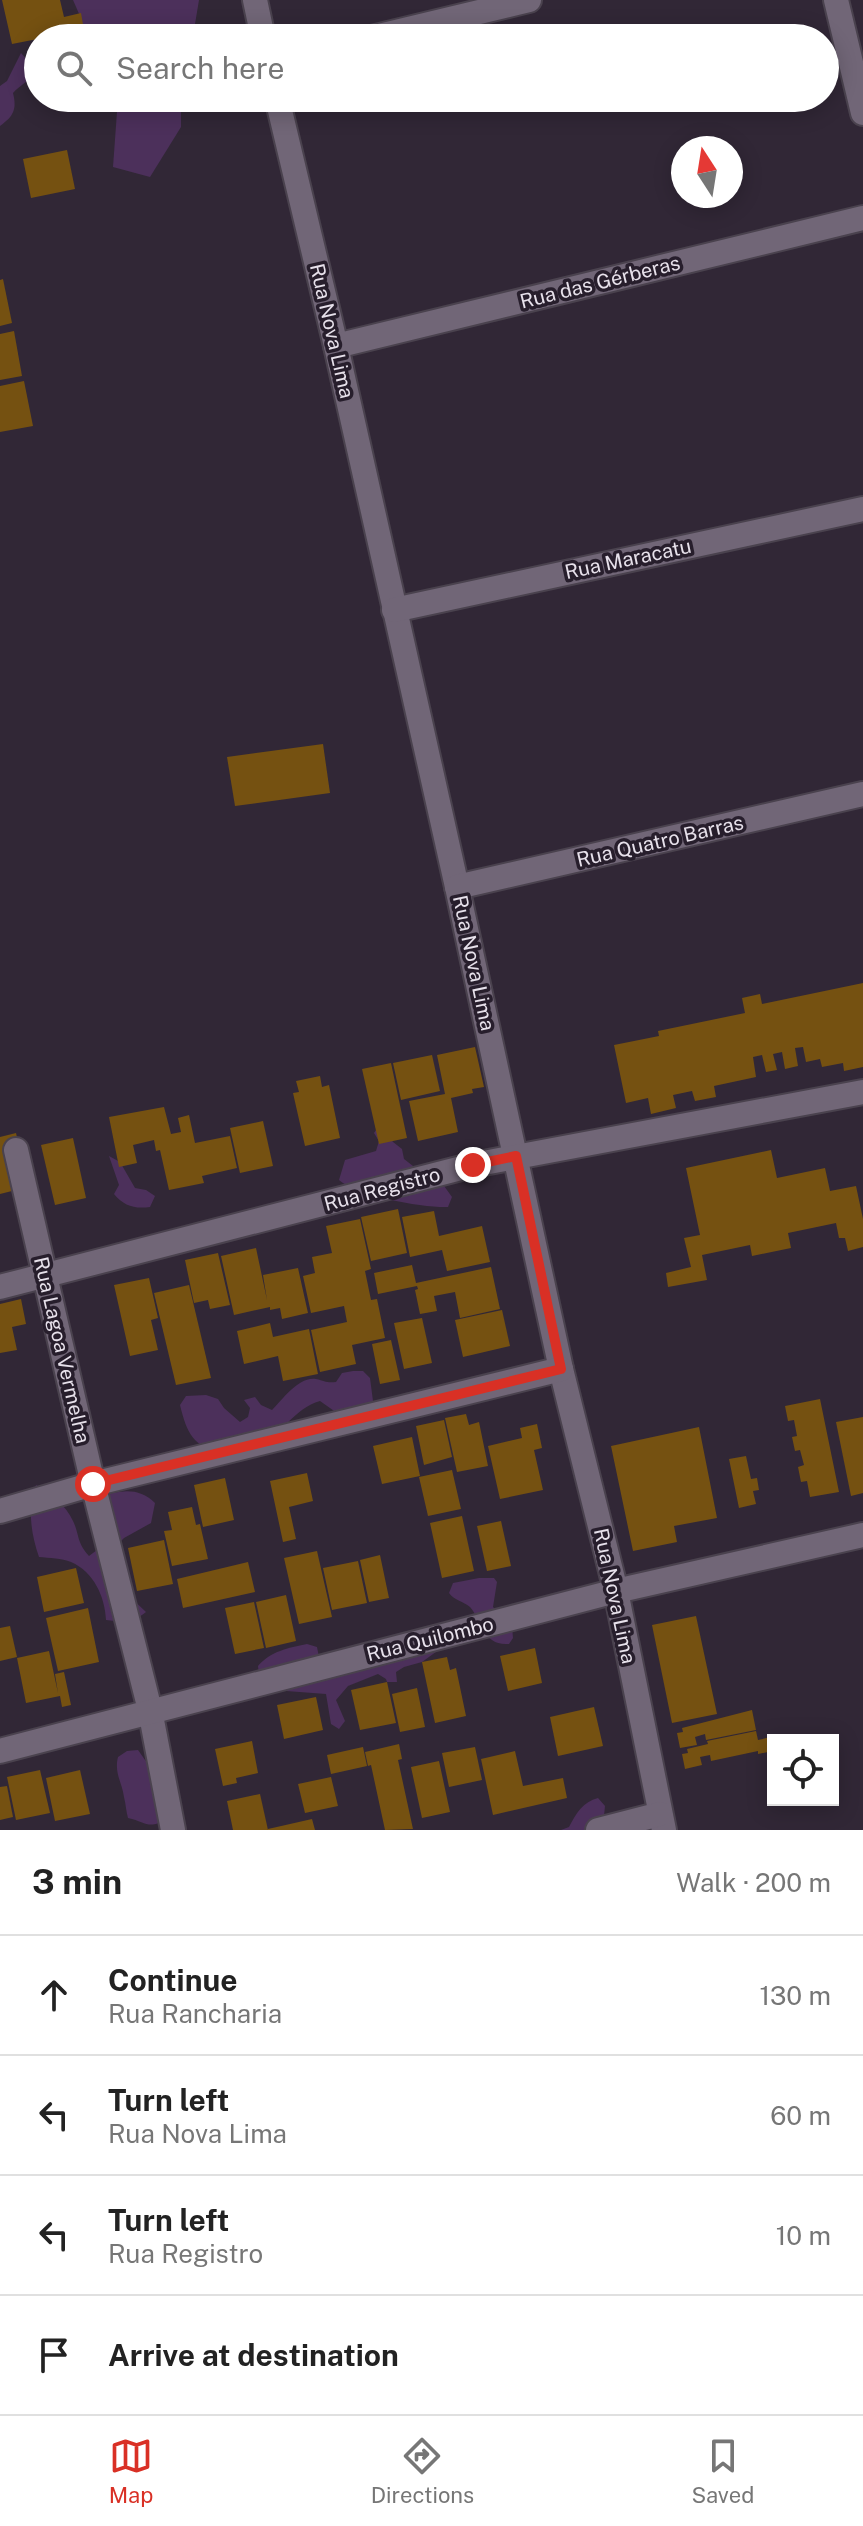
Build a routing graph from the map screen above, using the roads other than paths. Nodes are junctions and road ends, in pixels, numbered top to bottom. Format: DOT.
graph roads {
  1 [pos="255,0"];
  2 [pos="529,0"];
  3 [pos="836,0"];
  4 [pos="260,24"];
  5 [pos="429,24"];
  6 [pos="280,112"];
  7 [pos="863,113"];
  8 [pos="863,218"];
  9 [pos="336,346"];
  10 [pos="863,509"];
  11 [pos="394,610"];
  12 [pos="863,794"];
  13 [pos="457,887"];
  14 [pos="863,1092"];
  15 [pos="16,1150"];
  16 [pos="516,1156"];
  17 [pos="45,1276"];
  18 [pos="0,1287"];
  19 [pos="561,1369"];
  20 [pos="93,1484"];
  21 [pos="0,1511"];
  22 [pos="863,1535"];
  23 [pos="616,1591"];
  24 [pos="150,1710"];
  25 [pos="0,1751"];
  26 [pos="662,1822"];
  27 [pos="173,1830"];
  28 [pos="598,1830"];
  1 -- 4 [label="street"];
  2 -- 5 [label="street"];
  3 -- 7 [label="street"];
  6 -- 9 [label="street, Rua Nova Lima"];
  8 -- 9 [label="street, Rua das Gérberas"];
  9 -- 11 [label="street, Rua Nova Lima"];
  10 -- 11 [label="street, Rua Maracatu"];
  11 -- 13 [label="street, Rua Nova Lima"];
  12 -- 13 [label="street, Rua Quatro Barras"];
  13 -- 16 [label="street, Rua Nova Lima"];
  14 -- 16 [label="street, Rua Registro"];
  15 -- 17 [label="street, Rua Lagoa Vermelha"];
  16 -- 17 [label="street, Rua Registro"];
  16 -- 19 [label="street, Rua Nova Lima"];
  17 -- 18 [label="street, Rua Registro"];
  17 -- 20 [label="street, Rua Lagoa Vermelha"];
  19 -- 20 [label="street"];
  19 -- 23 [label="street, Rua Nova Lima"];
  20 -- 21 [label="street"];
  20 -- 24 [label="street, Rua Lagoa Vermelha"];
  22 -- 23 [label="street, Rua Quilombo"];
  23 -- 24 [label="street, Rua Quilombo"];
  23 -- 26 [label="street, Rua Nova Lima"];
  24 -- 25 [label="street, Rua Quilombo"];
  24 -- 27 [label="street, Rua Lagoa Vermelha"];
  26 -- 28 [label="street"];
}
